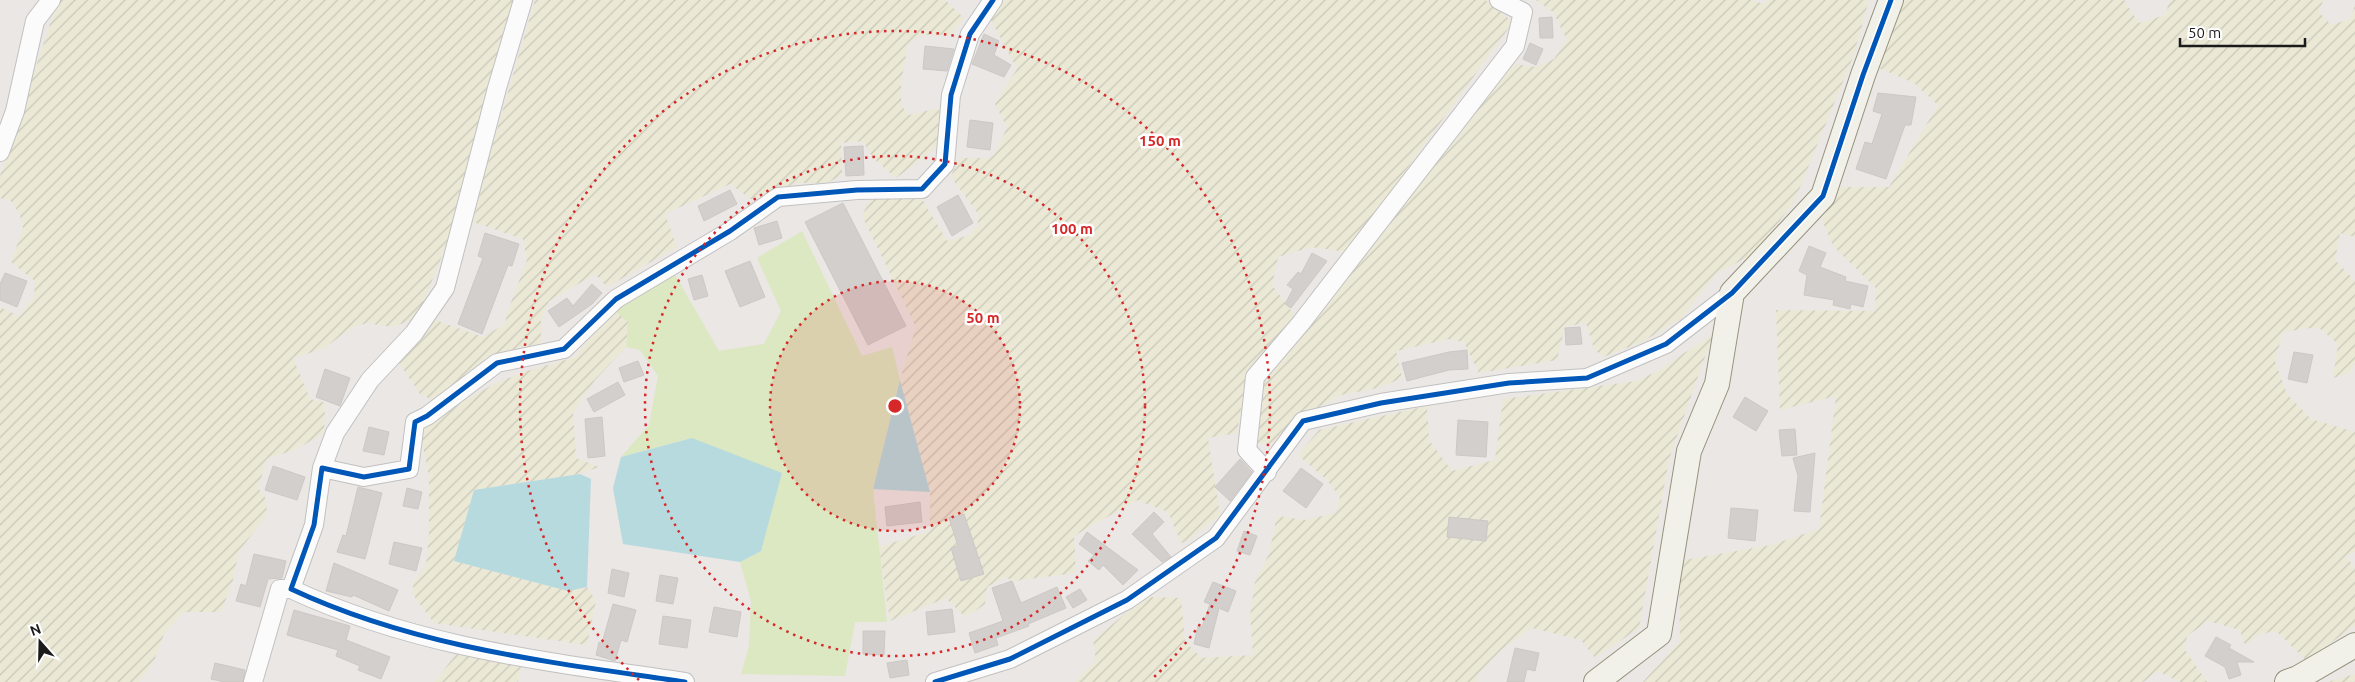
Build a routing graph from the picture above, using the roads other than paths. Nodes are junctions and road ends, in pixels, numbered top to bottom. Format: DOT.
graph roads {
  1 [pos="51,0"];
  2 [pos="523,0"];
  3 [pos="993,0"];
  4 [pos="1499,0"];
  5 [pos="1891,0"];
  6 [pos="0,152"];
  7 [pos="1732,293"];
  8 [pos="322,468"];
  9 [pos="1267,472"];
  10 [pos="291,589"];
  11 [pos="2355,644"];
  12 [pos="253,682"];
  13 [pos="685,682"];
  14 [pos="935,682"];
  15 [pos="1596,682"];
  16 [pos="2287,682"];
  1 -- 6 [label="street"];
  2 -- 8 [label="street"];
  3 -- 8 [label="street"];
  4 -- 9 [label="street"];
  5 -- 7 [label="street"];
  7 -- 9 [label="street"];
  7 -- 15 [label="street"];
  8 -- 10 [label="street"];
  9 -- 14 [label="street"];
  10 -- 12 [label="street"];
  10 -- 13 [label="street"];
  11 -- 16 [label="street"];
}
